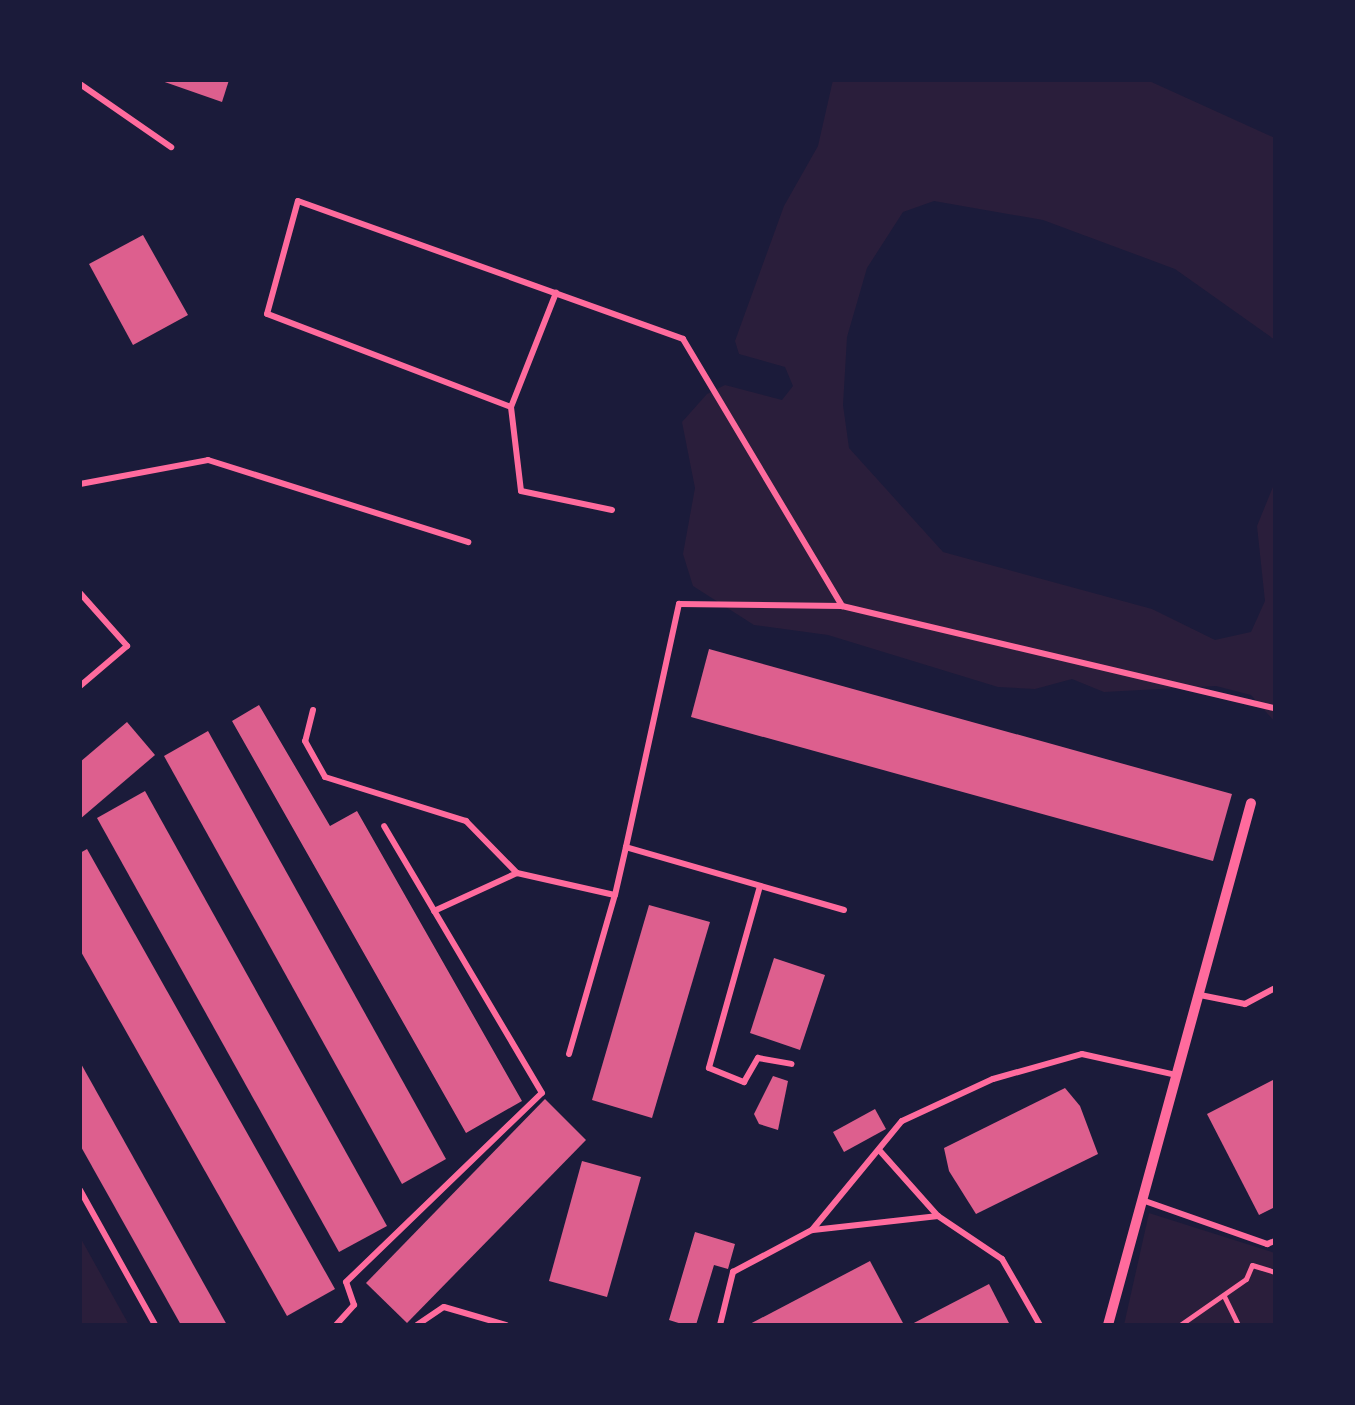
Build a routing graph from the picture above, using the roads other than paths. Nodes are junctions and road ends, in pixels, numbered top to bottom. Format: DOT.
graph roads {
  1 [pos="80,84"];
  2 [pos="170,147"];
  3 [pos="556,293"];
  4 [pos="511,407"];
  5 [pos="80,484"];
  6 [pos="612,510"];
  7 [pos="468,542"];
  8 [pos="80,593"];
  9 [pos="842,606"];
  10 [pos="80,686"];
  11 [pos="1275,708"];
  12 [pos="313,710"];
  13 [pos="1251,803"];
  14 [pos="384,826"];
  15 [pos="626,847"];
  16 [pos="517,872"];
  17 [pos="760,886"];
  18 [pos="614,896"];
  19 [pos="844,910"];
  20 [pos="434,912"];
  21 [pos="1275,988"];
  22 [pos="1198,995"];
  23 [pos="569,1054"];
  24 [pos="791,1064"];
  25 [pos="1176,1075"];
  26 [pos="880,1151"];
  27 [pos="80,1190"];
  28 [pos="1142,1200"];
  29 [pos="938,1216"];
  30 [pos="812,1230"];
  31 [pos="1275,1241"];
  32 [pos="155,1325"];
  33 [pos="336,1325"];
  34 [pos="418,1325"];
  35 [pos="506,1325"];
  36 [pos="720,1325"];
  37 [pos="1040,1325"];
  38 [pos="1108,1325"];
  1 -- 2 [label="lane"];
  3 -- 4 [label="lane"];
  3 -- 4 [label="lane"];
  3 -- 9 [label="lane"];
  4 -- 6 [label="lane"];
  5 -- 7 [label="lane"];
  8 -- 10 [label="lane"];
  9 -- 11 [label="lane"];
  9 -- 15 [label="lane"];
  12 -- 16 [label="lane"];
  13 -- 22 [label="street"];
  14 -- 20 [label="lane"];
  15 -- 17 [label="lane"];
  15 -- 18 [label="lane"];
  16 -- 18 [label="lane"];
  16 -- 20 [label="lane"];
  17 -- 19 [label="lane"];
  17 -- 24 [label="lane"];
  18 -- 23 [label="lane"];
  20 -- 33 [label="lane"];
  21 -- 22 [label="lane"];
  22 -- 25 [label="street"];
  25 -- 26 [label="lane"];
  25 -- 28 [label="street"];
  26 -- 29 [label="lane"];
  26 -- 30 [label="lane"];
  27 -- 32 [label="lane"];
  28 -- 31 [label="lane"];
  28 -- 38 [label="street"];
  29 -- 30 [label="lane"];
  29 -- 37 [label="lane"];
  30 -- 36 [label="lane"];
  34 -- 35 [label="lane"];
}
